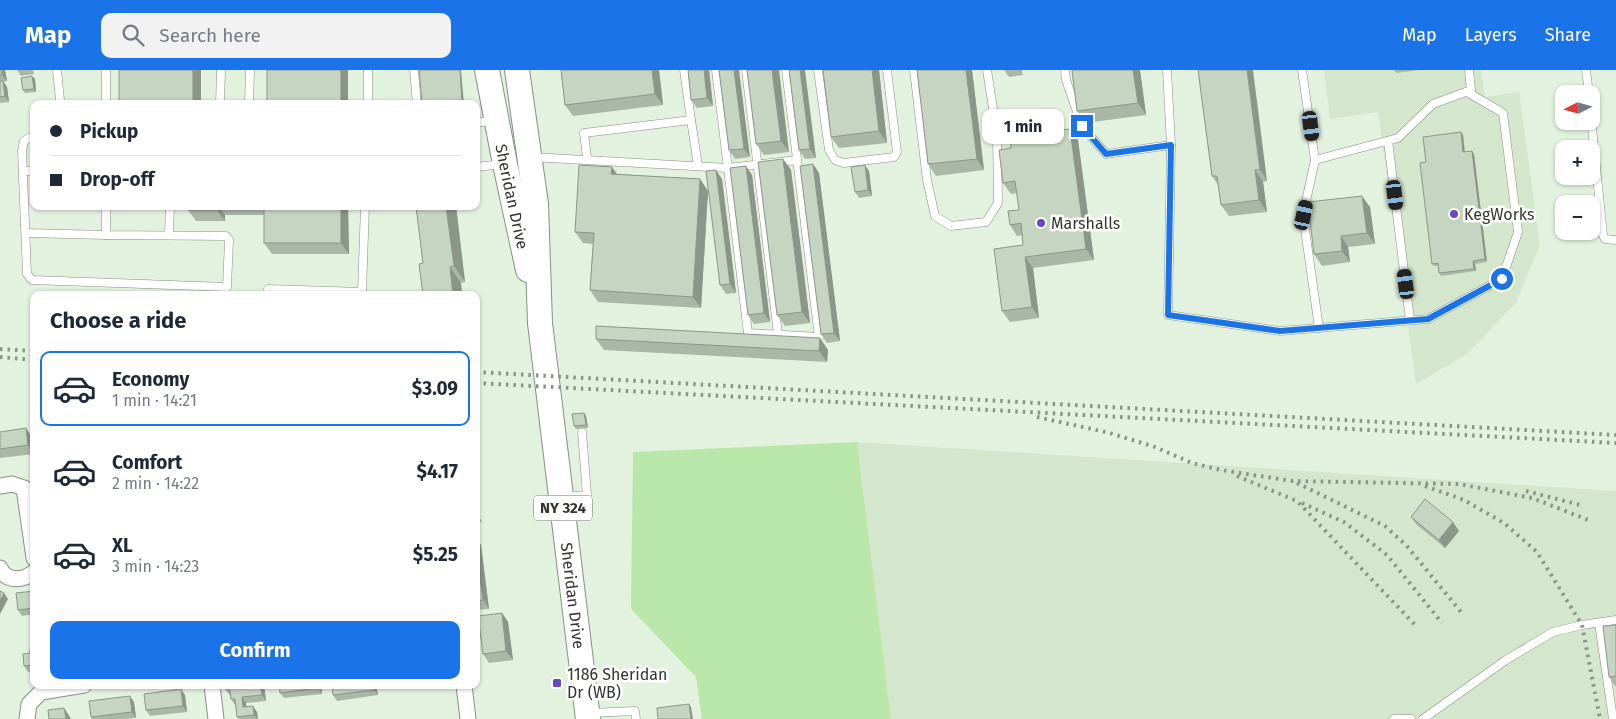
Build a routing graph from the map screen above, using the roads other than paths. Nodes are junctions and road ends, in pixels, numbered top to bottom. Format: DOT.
graph roads {
  1 [pos="57,70"];
  2 [pos="106,70"];
  3 [pos="221,70"];
  4 [pos="250,70"];
  5 [pos="368,70"];
  6 [pos="414,70"];
  7 [pos="487,70"];
  8 [pos="517,70"];
  9 [pos="684,70"];
  10 [pos="716,70"];
  11 [pos="746,70"];
  12 [pos="786,70"];
  13 [pos="818,70"];
  14 [pos="887,70"];
  15 [pos="914,70"];
  16 [pos="987,70"];
  17 [pos="1065,70"];
  18 [pos="1167,70"];
  19 [pos="1302,70"];
  20 [pos="1469,70"];
  21 [pos="1586,70"];
  22 [pos="1588,85"];
  23 [pos="1467,92"];
  24 [pos="60,100"];
  25 [pos="106,100"];
  26 [pos="220,100"];
  27 [pos="249,100"];
  28 [pos="368,100"];
  29 [pos="417,100"];
  30 [pos="691,120"];
  31 [pos="486,122"];
  32 [pos="1592,130"];
  33 [pos="30,137"];
  34 [pos="1388,141"];
  35 [pos="1171,145"];
  36 [pos="529,157"];
  37 [pos="587,158"];
  38 [pos="797,160"];
  39 [pos="1315,160"];
  40 [pos="505,164"];
  41 [pos="758,165"];
  42 [pos="698,166"];
  43 [pos="480,167"];
  44 [pos="728,168"];
  45 [pos="23,171"];
  46 [pos="30,171"];
  47 [pos="24,200"];
  48 [pos="30,200"];
  49 [pos="106,210"];
  50 [pos="170,210"];
  51 [pos="364,210"];
  52 [pos="26,233"];
  53 [pos="169,234"];
  54 [pos="106,235"];
  55 [pos="1616,240"];
  56 [pos="268,289"];
  57 [pos="331,291"];
  58 [pos="362,291"];
  59 [pos="1410,320"];
  60 [pos="540,323"];
  61 [pos="1319,328"];
  62 [pos="778,334"];
  63 [pos="582,432"];
  64 [pos="0,486"];
  65 [pos="562,498"];
  66 [pos="30,530"];
  67 [pos="0,568"];
  68 [pos="30,575"];
  69 [pos="1616,620"];
  70 [pos="1600,622"];
  71 [pos="59,689"];
  72 [pos="212,689"];
  73 [pos="464,689"];
  74 [pos="588,716"];
  75 [pos="27,719"];
  76 [pos="216,719"];
  77 [pos="468,719"];
  78 [pos="636,719"];
  79 [pos="1394,719"];
  80 [pos="1411,719"];
  81 [pos="1423,719"];
  82 [pos="1613,719"];
  1 -- 24 [label="lane"];
  2 -- 25 [label="lane"];
  3 -- 26 [label="lane"];
  4 -- 27 [label="lane"];
  5 -- 28 [label="lane"];
  6 -- 29 [label="lane"];
  7 -- 31 [label="main road, Sheridan Drive / NY 324"];
  8 -- 36 [label="main road, Sheridan Drive / NY 324"];
  9 -- 30 [label="lane"];
  10 -- 44 [label="lane"];
  11 -- 41 [label="lane"];
  12 -- 38 [label="lane"];
  13 -- 14 [label="lane"];
  15 -- 16 [label="lane"];
  17 -- 35 [label="lane"];
  18 -- 35 [label="lane"];
  19 -- 39 [label="lane"];
  20 -- 23 [label="lane"];
  21 -- 22 [label="lane"];
  23 -- 34 [label="lane"];
  23 -- 59 [label="lane"];
  30 -- 37 [label="lane"];
  30 -- 42 [label="lane"];
  31 -- 40 [label="main road, Sheridan Drive / NY 324"];
  32 -- 55 [label="lane"];
  33 -- 45 [label="lane"];
  34 -- 39 [label="lane"];
  34 -- 59 [label="lane"];
  35 -- 61 [label="lane"];
  36 -- 37 [label="lane"];
  36 -- 60 [label="main road, Sheridan Drive / NY 324"];
  37 -- 42 [label="lane"];
  38 -- 41 [label="lane"];
  38 -- 62 [label="lane"];
  39 -- 61 [label="lane"];
  40 -- 43 [label="lane"];
  40 -- 60 [label="main road, Sheridan Drive / NY 324"];
  41 -- 44 [label="lane"];
  41 -- 62 [label="lane"];
  42 -- 44 [label="lane"];
  44 -- 62 [label="lane"];
  45 -- 46 [label="lane"];
  45 -- 47 [label="lane"];
  47 -- 48 [label="lane"];
  47 -- 52 [label="lane"];
  49 -- 54 [label="lane"];
  50 -- 53 [label="lane"];
  51 -- 58 [label="lane"];
  52 -- 53 [label="lane"];
  52 -- 54 [label="lane"];
  53 -- 54 [label="lane"];
  56 -- 57 [label="lane"];
  59 -- 61 [label="lane"];
  60 -- 65 [label="main road, Sheridan Drive / NY 324"];
  63 -- 65 [label="lane"];
  64 -- 66 [label="street"];
  65 -- 74 [label="main road, Sheridan Drive / NY 324"];
  67 -- 68 [label="street"];
  69 -- 70 [label="lane"];
  70 -- 81 [label="lane"];
  70 -- 82 [label="lane"];
  71 -- 75 [label="street"];
  72 -- 76 [label="street"];
  73 -- 77 [label="street"];
  74 -- 78 [label="lane"];
  79 -- 80 [label="lane"];
}
